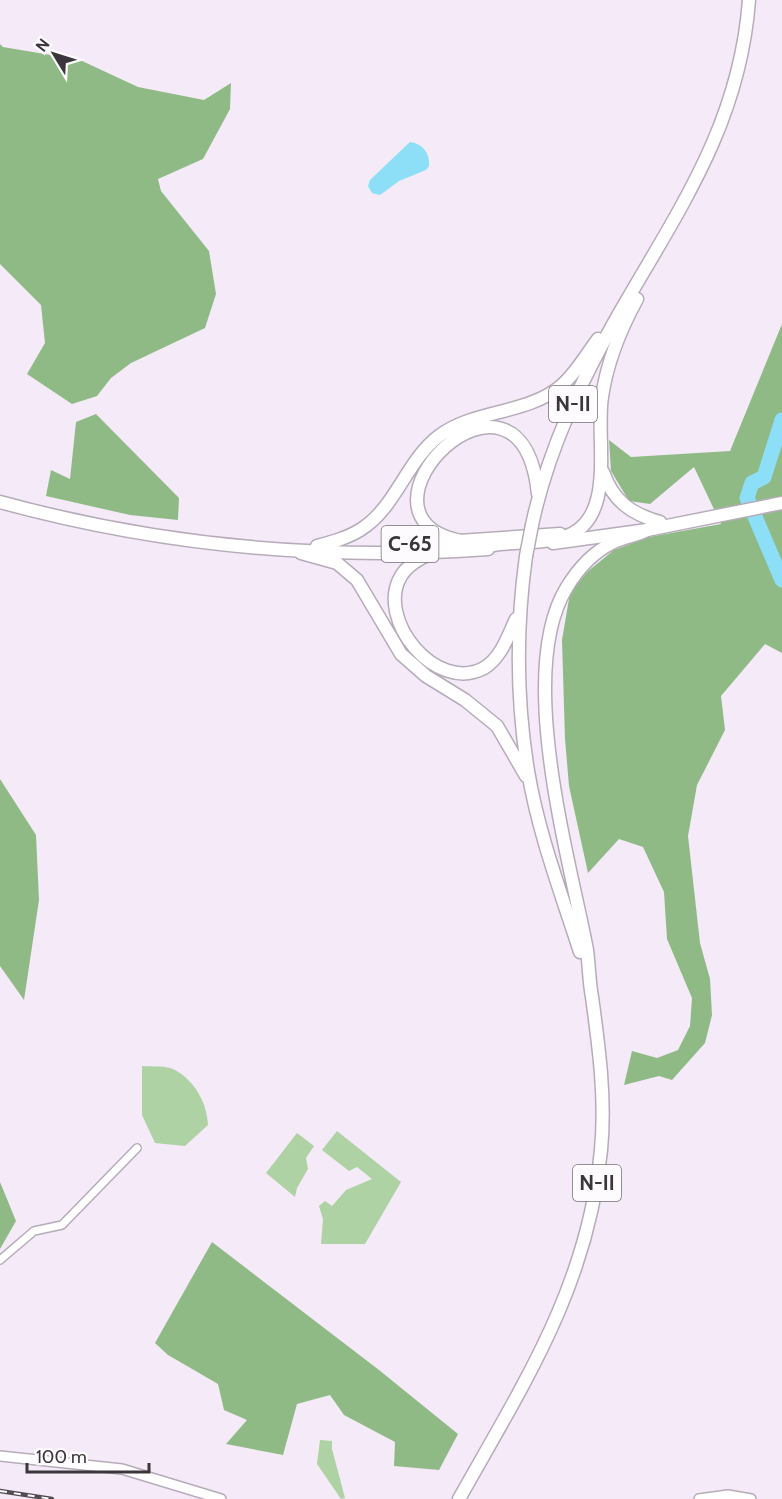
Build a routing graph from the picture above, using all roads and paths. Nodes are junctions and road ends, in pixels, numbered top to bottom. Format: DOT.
graph roads {
  1 [pos="749,0"];
  2 [pos="698,178"];
  3 [pos="620,313"];
  4 [pos="601,468"];
  5 [pos="538,500"];
  6 [pos="0,502"];
  7 [pos="782,503"];
  8 [pos="692,520"];
  9 [pos="660,522"];
  10 [pos="647,530"];
  11 [pos="572,532"];
  12 [pos="461,541"];
  13 [pos="317,546"];
  14 [pos="248,547"];
  15 [pos="478,549"];
  16 [pos="434,552"];
  17 [pos="301,553"];
  18 [pos="519,609"];
  19 [pos="531,785"];
  20 [pos="591,994"];
  21 [pos="137,1148"];
  22 [pos="0,1260"];
  23 [pos="0,1456"];
  24 [pos="221,1499"];
  25 [pos="459,1499"];
  26 [pos="699,1499"];
  27 [pos="751,1499"];
  1 -- 2 [label="main road, N-II"];
  2 -- 3 [label="main road, N-II"];
  2 -- 4 [label="main road"];
  3 -- 5 [label="main road, N-II"];
  3 -- 13 [label="main road"];
  4 -- 9 [label="main road"];
  4 -- 11 [label="main road"];
  5 -- 12 [label="main road"];
  5 -- 18 [label="main road, N-II, bridge"];
  6 -- 14 [label="main road, C-65"];
  7 -- 8 [label="main road, C-65"];
  8 -- 9 [label="main road, C-65"];
  8 -- 10 [label="main road, C-65"];
  9 -- 11 [label="main road, C-65"];
  10 -- 15 [label="main road, C-65"];
  10 -- 20 [label="main road"];
  11 -- 12 [label="main road, C-65"];
  11 -- 15 [label="main road"];
  12 -- 13 [label="main road, C-65"];
  13 -- 14 [label="main road, C-65"];
  14 -- 17 [label="main road, C-65"];
  15 -- 16 [label="main road, C-65"];
  16 -- 17 [label="main road, C-65"];
  16 -- 18 [label="main road"];
  17 -- 19 [label="main road"];
  18 -- 19 [label="main road, N-II"];
  19 -- 20 [label="main road, N-II"];
  20 -- 25 [label="main road, N-II"];
  21 -- 22 [label="street"];
  23 -- 24 [label="street"];
  26 -- 27 [label="street"];
}
